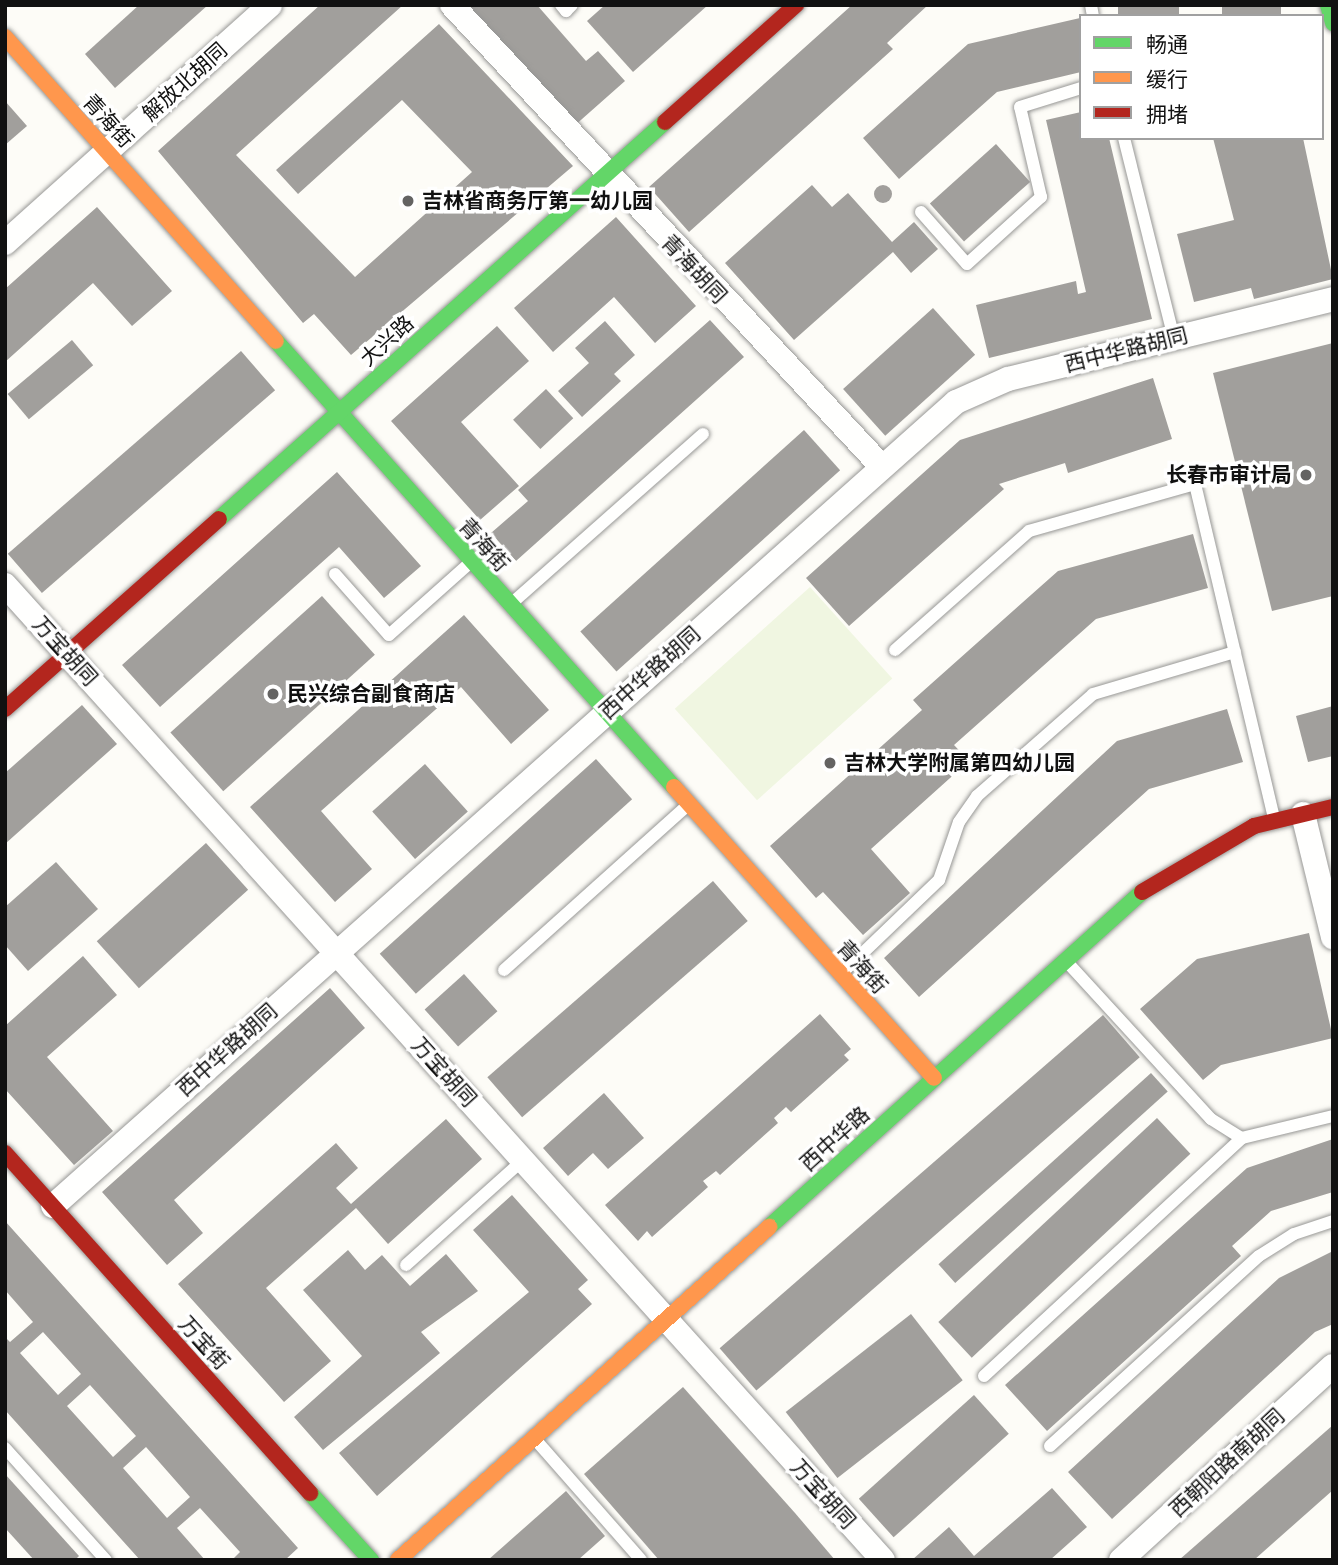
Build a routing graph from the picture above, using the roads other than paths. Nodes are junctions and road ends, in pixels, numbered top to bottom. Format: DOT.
graph roads {
  1 [pos="270,5"];
  2 [pos="452,5"];
  3 [pos="561,5"];
  4 [pos="572,5"];
  5 [pos="796,5"];
  6 [pos="1328,5"];
  7 [pos="1333,23"];
  8 [pos="5,37"];
  9 [pos="1079,89"];
  10 [pos="1124,140"];
  11 [pos="107,151"];
  12 [pos="605,175"];
  13 [pos="921,212"];
  14 [pos="5,243"];
  15 [pos="1333,299"];
  16 [pos="1174,338"];
  17 [pos="338,412"];
  18 [pos="703,434"];
  19 [pos="882,467"];
  20 [pos="471,562"];
  21 [pos="335,574"];
  22 [pos="5,585"];
  23 [pos="510,605"];
  24 [pos="895,650"];
  25 [pos="1235,652"];
  26 [pos="67,654"];
  27 [pos="5,709"];
  28 [pos="606,713"];
  29 [pos="688,805"];
  30 [pos="1333,807"];
  31 [pos="1303,814"];
  32 [pos="1275,821"];
  33 [pos="1333,937"];
  34 [pos="336,953"];
  35 [pos="1066,960"];
  36 [pos="504,970"];
  37 [pos="840,975"];
  38 [pos="934,1078"];
  39 [pos="1333,1116"];
  40 [pos="1242,1138"];
  41 [pos="5,1153"];
  42 [pos="523,1160"];
  43 [pos="53,1206"];
  44 [pos="1333,1221"];
  45 [pos="406,1265"];
  46 [pos="666,1319"];
  47 [pos="1333,1366"];
  48 [pos="984,1376"];
  49 [pos="534,1438"];
  50 [pos="1050,1446"];
  51 [pos="5,1448"];
  52 [pos="106,1560"];
  53 [pos="371,1560"];
  54 [pos="398,1560"];
  55 [pos="641,1560"];
  56 [pos="883,1560"];
  57 [pos="1121,1560"];
  1 -- 11 [label="street, 解放北胡同"];
  2 -- 12 [label="street, 青海胡同"];
  3 -- 4 [label="lane"];
  5 -- 12 [label="street, 大兴路"];
  6 -- 7 [label="street"];
  8 -- 11 [label="street, 青海街"];
  9 -- 13 [label="lane"];
  10 -- 16 [label="lane"];
  11 -- 14 [label="street, 解放北胡同"];
  11 -- 17 [label="street, 青海街"];
  12 -- 17 [label="street, 大兴路"];
  12 -- 19 [label="street, 青海胡同"];
  15 -- 16 [label="street, 西中华路胡同"];
  16 -- 19 [label="street, 西中华路胡同"];
  17 -- 20 [label="street, 青海街"];
  17 -- 26 [label="street, 大兴路"];
  18 -- 23 [label="lane"];
  19 -- 28 [label="street, 西中华路胡同"];
  20 -- 21 [label="lane"];
  20 -- 23 [label="street, 青海街"];
  22 -- 26 [label="street, 万宝胡同"];
  23 -- 28 [label="street, 青海街"];
  24 -- 25 [label="lane"];
  25 -- 32 [label="lane"];
  25 -- 37 [label="lane"];
  26 -- 27 [label="street, 大兴路"];
  26 -- 34 [label="street, 万宝胡同"];
  28 -- 29 [label="street, 青海街"];
  28 -- 34 [label="street, 西中华路胡同"];
  29 -- 36 [label="lane"];
  29 -- 37 [label="street, 青海街"];
  30 -- 31 [label="street, 西中华路"];
  31 -- 32 [label="street, 西中华路"];
  31 -- 33 [label="street"];
  32 -- 35 [label="street, 西中华路"];
  34 -- 42 [label="street, 万宝胡同"];
  34 -- 43 [label="street, 西中华路胡同"];
  35 -- 38 [label="street, 西中华路"];
  35 -- 40 [label="lane"];
  37 -- 38 [label="street, 青海街"];
  38 -- 46 [label="street, 西中华路"];
  39 -- 40 [label="lane"];
  40 -- 48 [label="lane"];
  41 -- 43 [label="street, 万宝街"];
  42 -- 45 [label="lane"];
  42 -- 46 [label="street, 万宝胡同"];
  43 -- 53 [label="street, 万宝街"];
  44 -- 50 [label="lane"];
  46 -- 49 [label="street, 西中华路"];
  46 -- 56 [label="street, 万宝胡同"];
  47 -- 57 [label="street, 西朝阳路南胡同"];
  49 -- 54 [label="street, 西中华路"];
  49 -- 55 [label="lane"];
  51 -- 52 [label="lane"];
}
